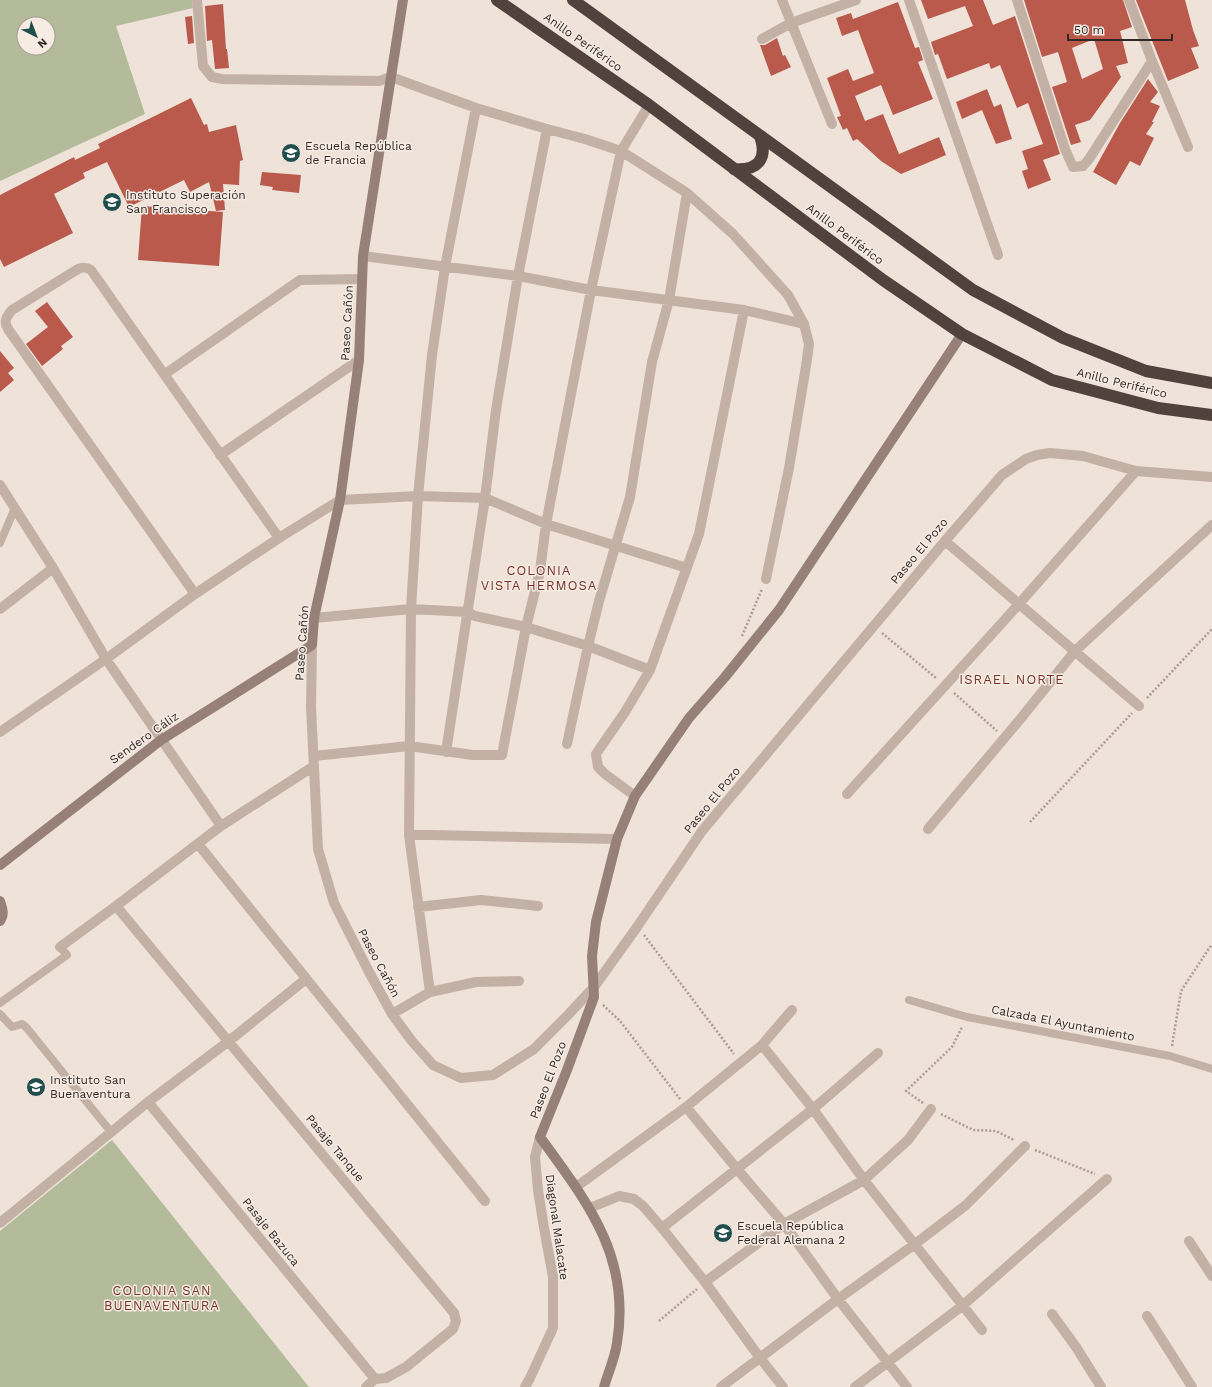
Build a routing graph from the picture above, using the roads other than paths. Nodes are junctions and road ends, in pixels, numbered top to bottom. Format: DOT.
graph roads {
  1 [pos="197,0"];
  2 [pos="403,0"];
  3 [pos="497,0"];
  4 [pos="573,0"];
  5 [pos="782,0"];
  6 [pos="856,0"];
  7 [pos="909,0"];
  8 [pos="1017,0"];
  9 [pos="1130,0"];
  10 [pos="791,23"];
  11 [pos="762,39"];
  12 [pos="1152,61"];
  13 [pos="391,77"];
  14 [pos="649,105"];
  15 [pos="476,108"];
  16 [pos="832,124"];
  17 [pos="547,129"];
  18 [pos="760,136"];
  19 [pos="1188,147"];
  20 [pos="621,151"];
  21 [pos="734,169"];
  22 [pos="687,193"];
  23 [pos="998,255"];
  24 [pos="363,256"];
  25 [pos="445,267"];
  26 [pos="518,276"];
  27 [pos="362,279"];
  28 [pos="591,290"];
  29 [pos="669,300"];
  30 [pos="12,310"];
  31 [pos="744,310"];
  32 [pos="0,315"];
  33 [pos="804,324"];
  34 [pos="962,334"];
  35 [pos="359,360"];
  36 [pos="164,374"];
  37 [pos="1212,383"];
  38 [pos="1212,415"];
  39 [pos="220,455"];
  40 [pos="1136,471"];
  41 [pos="1212,477"];
  42 [pos="0,485"];
  43 [pos="418,496"];
  44 [pos="485,498"];
  45 [pos="340,500"];
  46 [pos="15,508"];
  47 [pos="546,524"];
  48 [pos="1212,525"];
  49 [pos="279,538"];
  50 [pos="945,541"];
  51 [pos="0,543"];
  52 [pos="616,545"];
  53 [pos="53,568"];
  54 [pos="687,568"];
  55 [pos="766,579"];
  56 [pos="195,594"];
  57 [pos="1019,604"];
  58 [pos="0,609"];
  59 [pos="412,610"];
  60 [pos="468,612"];
  61 [pos="314,618"];
  62 [pos="526,626"];
  63 [pos="312,645"];
  64 [pos="588,646"];
  65 [pos="1075,651"];
  66 [pos="106,658"];
  67 [pos="650,670"];
  68 [pos="1139,706"];
  69 [pos="0,732"];
  70 [pos="161,740"];
  71 [pos="567,744"];
  72 [pos="409,746"];
  73 [pos="446,752"];
  74 [pos="314,756"];
  75 [pos="314,766"];
  76 [pos="847,794"];
  77 [pos="636,796"];
  78 [pos="221,826"];
  79 [pos="928,829"];
  80 [pos="409,835"];
  81 [pos="617,839"];
  82 [pos="198,844"];
  83 [pos="0,866"];
  84 [pos="1,906"];
  85 [pos="116,906"];
  86 [pos="538,906"];
  87 [pos="418,907"];
  88 [pos="0,921"];
  89 [pos="60,947"];
  90 [pos="306,979"];
  91 [pos="520,981"];
  92 [pos="430,992"];
  93 [pos="594,992"];
  94 [pos="910,1000"];
  95 [pos="0,1003"];
  96 [pos="792,1010"];
  97 [pos="0,1014"];
  98 [pos="392,1014"];
  99 [pos="229,1041"];
  100 [pos="762,1044"];
  101 [pos="878,1053"];
  102 [pos="1212,1069"];
  103 [pos="148,1102"];
  104 [pos="686,1107"];
  105 [pos="813,1109"];
  106 [pos="931,1109"];
  107 [pos="111,1132"];
  108 [pos="540,1137"];
  109 [pos="1024,1146"];
  110 [pos="737,1169"];
  111 [pos="1107,1179"];
  112 [pos="864,1180"];
  113 [pos="576,1186"];
  114 [pos="485,1201"];
  115 [pos="590,1208"];
  116 [pos="0,1224"];
  117 [pos="784,1224"];
  118 [pos="662,1228"];
  119 [pos="1189,1240"];
  120 [pos="915,1244"];
  121 [pos="1212,1276"];
  122 [pos="705,1282"];
  123 [pos="838,1299"];
  124 [pos="962,1306"];
  125 [pos="1052,1314"];
  126 [pos="1147,1316"];
  127 [pos="982,1330"];
  128 [pos="760,1358"];
  129 [pos="887,1362"];
  130 [pos="375,1379"];
  131 [pos="366,1387"];
  132 [pos="525,1387"];
  133 [pos="604,1387"];
  134 [pos="722,1387"];
  135 [pos="784,1387"];
  136 [pos="855,1387"];
  137 [pos="907,1387"];
  138 [pos="1101,1387"];
  139 [pos="1192,1387"];
  1 -- 13 [label="street"];
  2 -- 13 [label="street, Paseo Cañón"];
  3 -- 14 [label="highway, Anillo Periférico"];
  4 -- 18 [label="highway, Anillo Periférico"];
  5 -- 10 [label="street"];
  6 -- 10 [label="street"];
  7 -- 23 [label="street"];
  8 -- 12 [label="street"];
  9 -- 12 [label="street"];
  10 -- 11 [label="street"];
  10 -- 16 [label="street"];
  12 -- 19 [label="street"];
  13 -- 15 [label="street"];
  13 -- 24 [label="street, Paseo Cañón"];
  14 -- 20 [label="street"];
  14 -- 21 [label="highway, Anillo Periférico"];
  15 -- 17 [label="street"];
  15 -- 25 [label="street"];
  17 -- 20 [label="street"];
  17 -- 26 [label="street"];
  18 -- 21 [label="highway"];
  18 -- 37 [label="highway, Anillo Periférico"];
  20 -- 22 [label="street"];
  20 -- 28 [label="street"];
  21 -- 34 [label="highway, Anillo Periférico"];
  22 -- 29 [label="street"];
  22 -- 33 [label="street"];
  24 -- 25 [label="street"];
  24 -- 27 [label="street, Paseo Cañón"];
  25 -- 26 [label="street"];
  25 -- 43 [label="street"];
  26 -- 28 [label="street"];
  26 -- 44 [label="street"];
  27 -- 35 [label="street, Paseo Cañón"];
  27 -- 36 [label="street"];
  28 -- 29 [label="street"];
  28 -- 47 [label="street"];
  29 -- 31 [label="street"];
  29 -- 52 [label="street"];
  30 -- 32 [label="lane"];
  30 -- 36 [label="street"];
  30 -- 56 [label="street"];
  31 -- 33 [label="street"];
  31 -- 54 [label="street"];
  33 -- 55 [label="street"];
  34 -- 38 [label="highway, Anillo Periférico"];
  34 -- 77 [label="street"];
  35 -- 39 [label="street"];
  35 -- 45 [label="street, Paseo Cañón"];
  36 -- 39 [label="street"];
  39 -- 49 [label="street"];
  40 -- 41 [label="street, Paseo El Pozo"];
  40 -- 50 [label="street, Paseo El Pozo"];
  40 -- 57 [label="street"];
  42 -- 46 [label="street"];
  43 -- 44 [label="street"];
  43 -- 45 [label="street"];
  43 -- 59 [label="street"];
  44 -- 47 [label="street"];
  44 -- 60 [label="street"];
  45 -- 49 [label="street"];
  45 -- 61 [label="street, Paseo Cañón"];
  46 -- 51 [label="lane"];
  46 -- 53 [label="street"];
  47 -- 52 [label="street"];
  47 -- 62 [label="street"];
  48 -- 65 [label="street"];
  49 -- 56 [label="street"];
  50 -- 57 [label="street"];
  50 -- 93 [label="street, Paseo El Pozo"];
  52 -- 54 [label="street"];
  52 -- 64 [label="street"];
  53 -- 58 [label="street"];
  53 -- 66 [label="street"];
  54 -- 67 [label="street"];
  56 -- 66 [label="street"];
  57 -- 65 [label="street"];
  57 -- 76 [label="street"];
  59 -- 60 [label="street"];
  59 -- 61 [label="street"];
  59 -- 72 [label="street"];
  60 -- 62 [label="street"];
  60 -- 73 [label="street"];
  61 -- 63 [label="street, Paseo Cañón"];
  62 -- 64 [label="street"];
  62 -- 73 [label="street"];
  63 -- 70 [label="street, Sendero Cáliz"];
  63 -- 74 [label="street, Paseo Cañón"];
  64 -- 67 [label="street"];
  64 -- 71 [label="street"];
  65 -- 68 [label="street"];
  65 -- 79 [label="street"];
  66 -- 69 [label="street"];
  66 -- 70 [label="street"];
  67 -- 77 [label="street"];
  70 -- 78 [label="street"];
  70 -- 83 [label="street, Sendero Cáliz"];
  72 -- 73 [label="street"];
  72 -- 74 [label="street"];
  72 -- 80 [label="street"];
  74 -- 75 [label="street, Paseo Cañón"];
  75 -- 78 [label="street"];
  75 -- 98 [label="street, Paseo Cañón"];
  77 -- 81 [label="street"];
  78 -- 82 [label="street"];
  80 -- 81 [label="street"];
  80 -- 87 [label="street"];
  81 -- 93 [label="street"];
  82 -- 85 [label="street"];
  82 -- 90 [label="street"];
  84 -- 88 [label="street"];
  85 -- 89 [label="street"];
  85 -- 99 [label="street, Pasaje Tanque"];
  86 -- 87 [label="street"];
  87 -- 92 [label="street"];
  89 -- 95 [label="lane"];
  90 -- 99 [label="street"];
  90 -- 114 [label="street"];
  91 -- 92 [label="street"];
  92 -- 98 [label="street"];
  93 -- 98 [label="street, Paseo Cañón"];
  93 -- 108 [label="street, Paseo El Pozo"];
  94 -- 102 [label="lane, Calzada El Ayuntamiento"];
  96 -- 100 [label="street"];
  97 -- 107 [label="lane"];
  99 -- 103 [label="street"];
  99 -- 130 [label="street, Pasaje Tanque"];
  100 -- 104 [label="street"];
  100 -- 105 [label="street"];
  101 -- 105 [label="street"];
  103 -- 107 [label="street"];
  103 -- 130 [label="street, Pasaje Bazuca"];
  104 -- 110 [label="street"];
  104 -- 113 [label="street"];
  105 -- 110 [label="street"];
  105 -- 112 [label="street"];
  106 -- 112 [label="street"];
  107 -- 116 [label="street"];
  108 -- 113 [label="street, Paseo El Pozo"];
  108 -- 132 [label="street, Diagonal Malacate"];
  109 -- 120 [label="street"];
  110 -- 117 [label="street"];
  110 -- 118 [label="street"];
  111 -- 124 [label="street"];
  112 -- 117 [label="street"];
  112 -- 120 [label="street"];
  113 -- 115 [label="street, Paseo El Pozo"];
  115 -- 118 [label="street"];
  115 -- 133 [label="street, Paseo El Pozo"];
  117 -- 122 [label="street"];
  117 -- 123 [label="street"];
  118 -- 122 [label="street"];
  119 -- 121 [label="street"];
  120 -- 123 [label="street"];
  120 -- 124 [label="street"];
  122 -- 128 [label="street"];
  123 -- 128 [label="street"];
  123 -- 129 [label="street"];
  124 -- 127 [label="street"];
  124 -- 129 [label="street"];
  125 -- 138 [label="street"];
  126 -- 139 [label="street"];
  128 -- 134 [label="street"];
  128 -- 135 [label="street"];
  129 -- 136 [label="street"];
  129 -- 137 [label="street"];
  130 -- 131 [label="street, Pasaje Tanque"];
}
